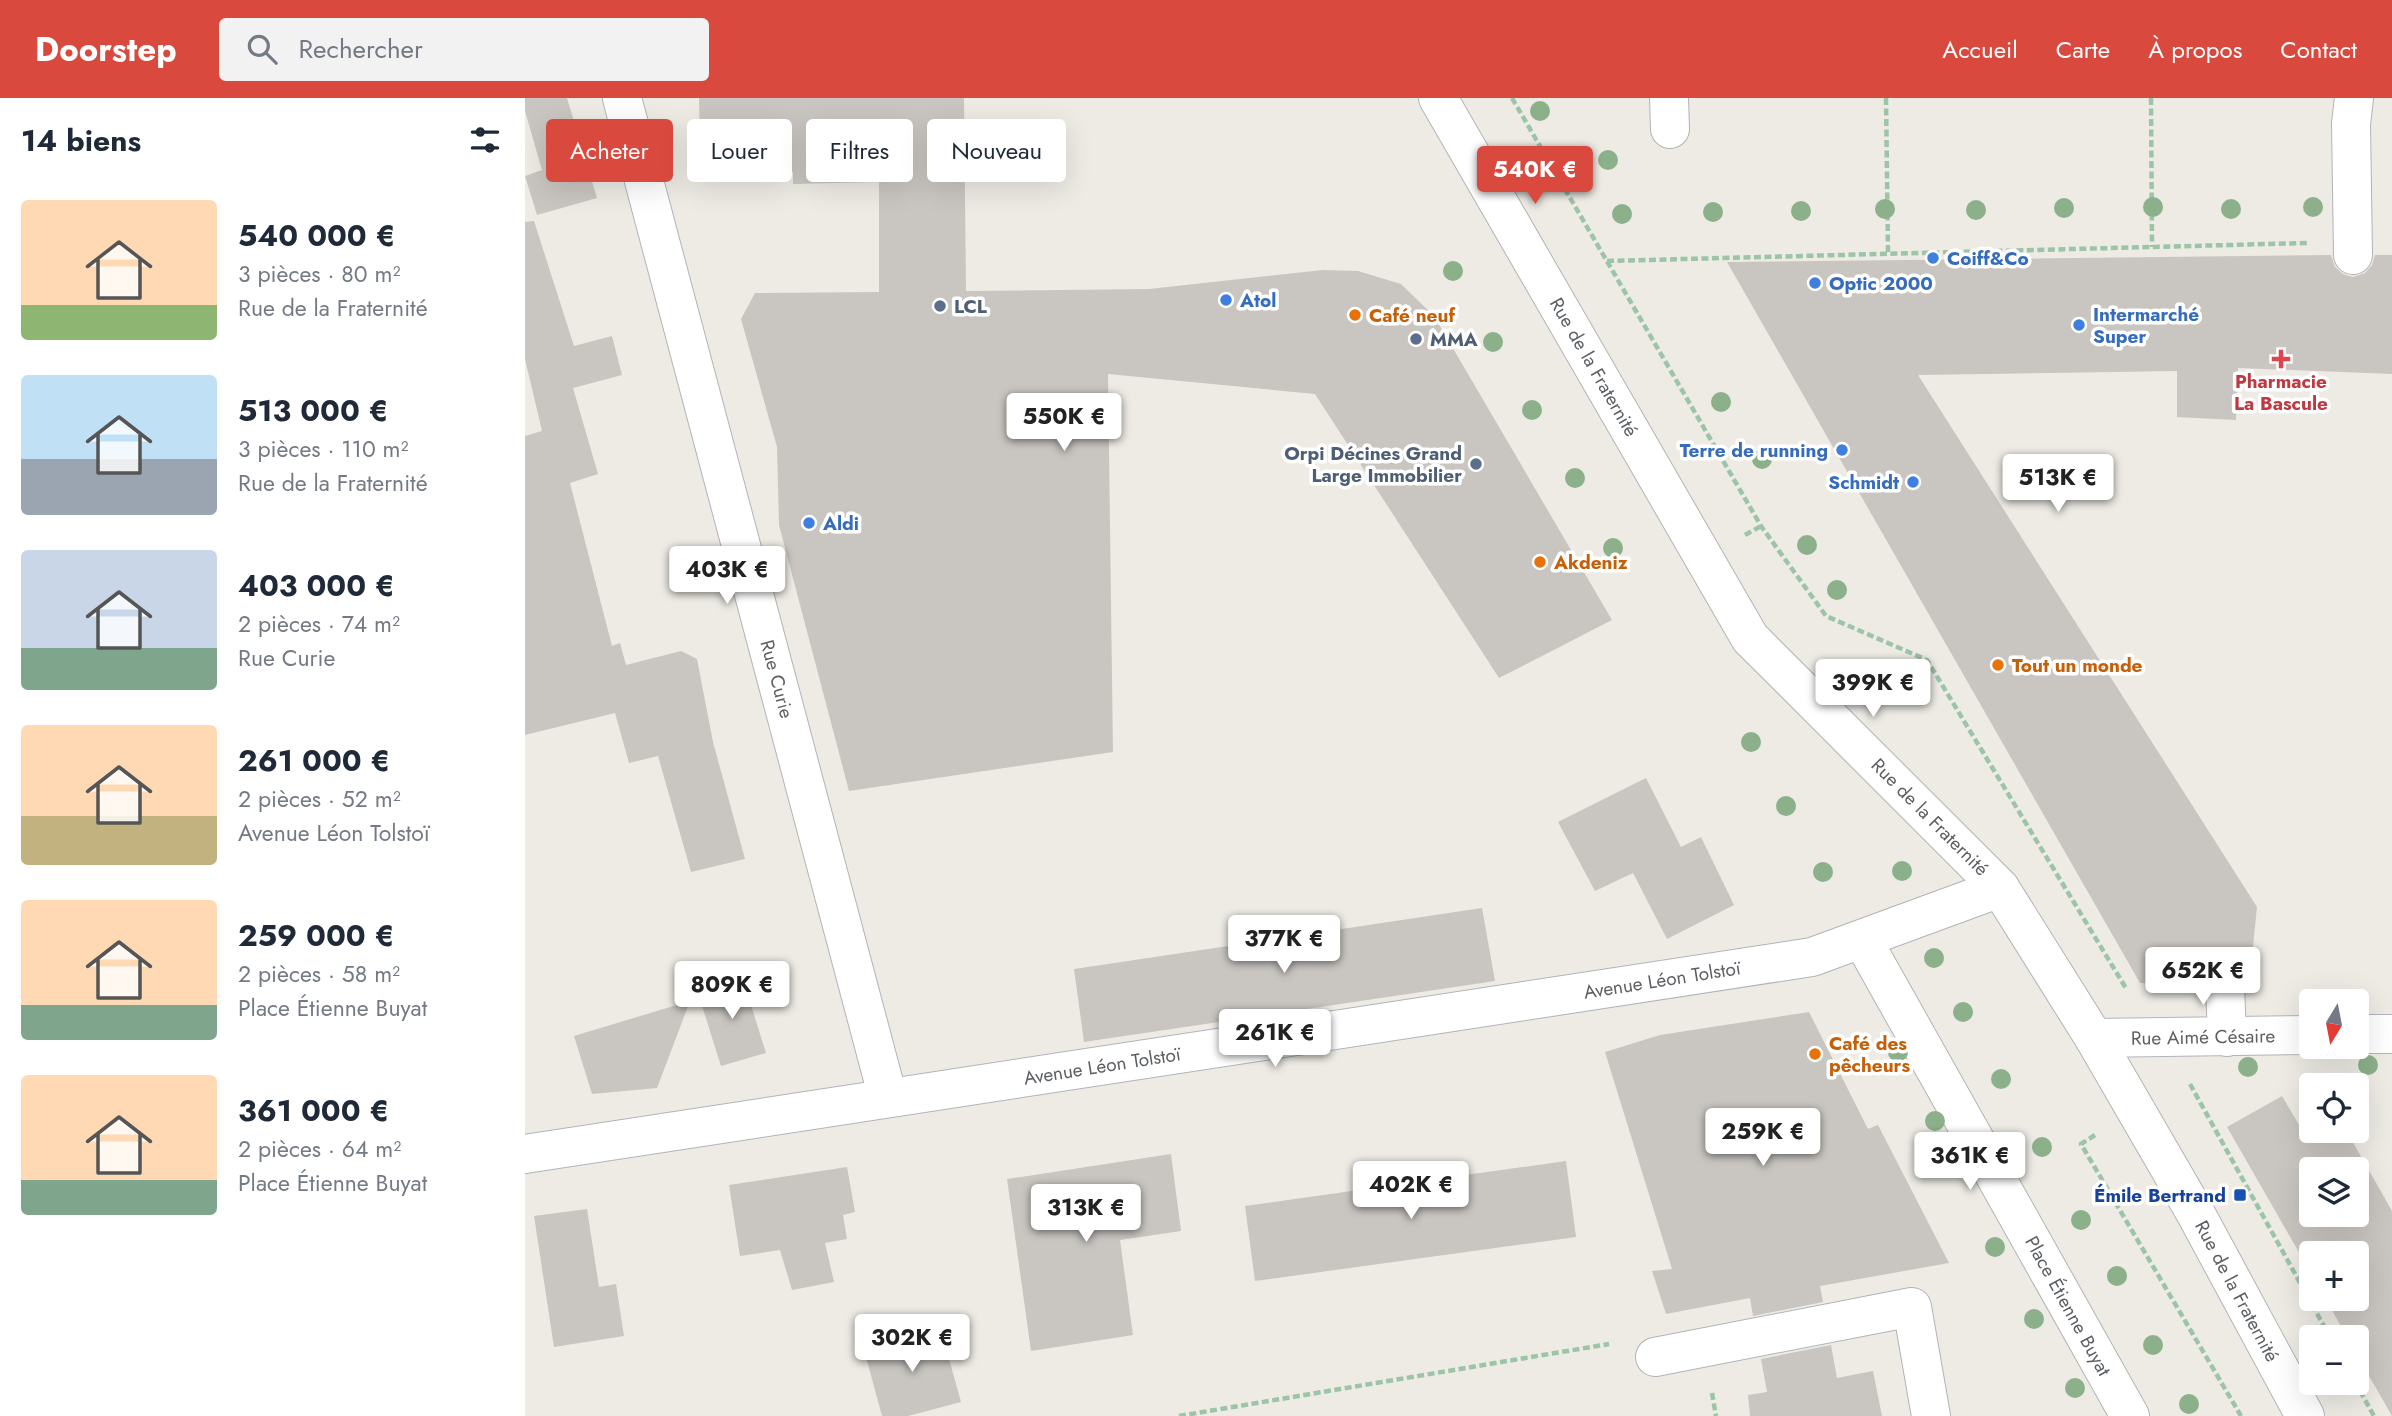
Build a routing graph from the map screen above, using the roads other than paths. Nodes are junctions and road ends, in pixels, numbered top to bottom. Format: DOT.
graph roads {
  1 [pos="622,98"];
  2 [pos="1438,98"];
  3 [pos="2352,111"];
  4 [pos="2353,249"];
  5 [pos="2000,888"];
  6 [pos="1862,939"];
  7 [pos="2225,985"];
  8 [pos="2369,1034"];
  9 [pos="2392,1034"];
  10 [pos="2299,1035"];
  11 [pos="2227,1037"];
  12 [pos="2094,1038"];
  13 [pos="888,1098"];
  14 [pos="525,1154"];
  15 [pos="1655,1357"];
  16 [pos="1931,1416"];
  17 [pos="2130,1416"];
  18 [pos="2305,1416"];
  1 -- 13 [label="street, Rue Curie"];
  2 -- 5 [label="street, Rue de la Fraternité"];
  3 -- 4 [label="street"];
  5 -- 6 [label="street, Avenue Léon Tolstoï"];
  5 -- 12 [label="street, Rue de la Fraternité"];
  6 -- 13 [label="street, Avenue Léon Tolstoï"];
  6 -- 17 [label="street, Place Étienne Buyat"];
  7 -- 11 [label="street"];
  8 -- 9 [label="street"];
  10 -- 11 [label="street, Rue Aimé Césaire"];
  11 -- 12 [label="street, Rue Aimé Césaire"];
  12 -- 18 [label="street, Rue de la Fraternité"];
  13 -- 14 [label="street, Avenue Léon Tolstoï"];
  15 -- 16 [label="street"];
}
